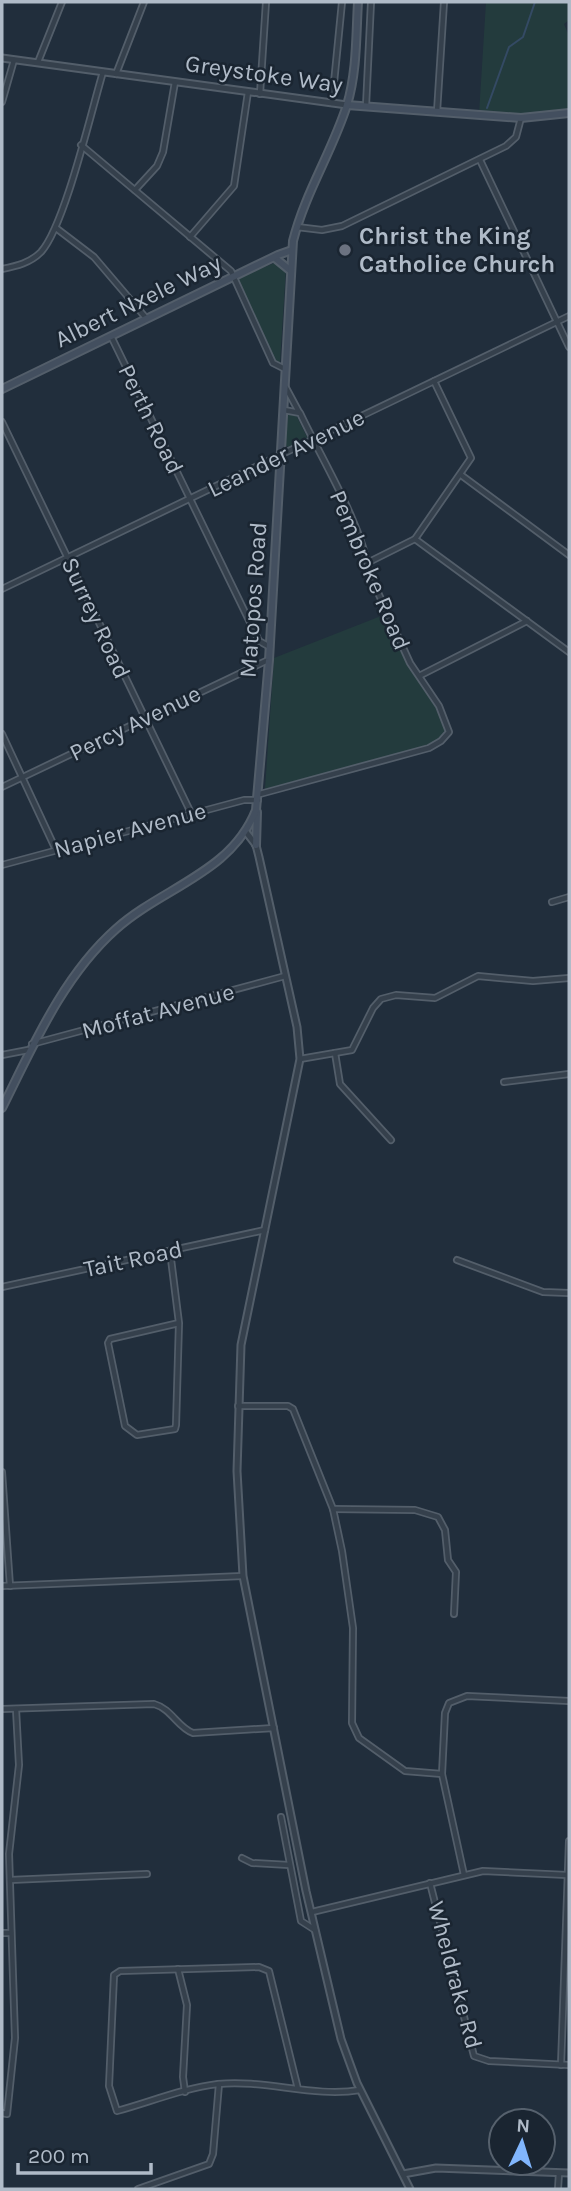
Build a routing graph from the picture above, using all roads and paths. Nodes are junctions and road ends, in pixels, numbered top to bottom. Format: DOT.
graph roads {
  1 [pos="62,2"];
  2 [pos="144,2"];
  3 [pos="266,2"];
  4 [pos="342,2"];
  5 [pos="358,2"];
  6 [pos="371,2"];
  7 [pos="444,2"];
  8 [pos="2,58"];
  9 [pos="14,60"];
  10 [pos="38,62"];
  11 [pos="103,72"];
  12 [pos="116,74"];
  13 [pos="175,82"];
  14 [pos="248,92"];
  15 [pos="260,94"];
  16 [pos="2,102"];
  17 [pos="332,103"];
  18 [pos="347,105"];
  19 [pos="366,107"];
  20 [pos="437,113"];
  21 [pos="569,113"];
  22 [pos="522,118"];
  23 [pos="80,145"];
  24 [pos="480,160"];
  25 [pos="135,190"];
  26 [pos="56,228"];
  27 [pos="296,230"];
  28 [pos="190,237"];
  29 [pos="292,254"];
  30 [pos="274,257"];
  31 [pos="2,269"];
  32 [pos="290,271"];
  33 [pos="234,276"];
  34 [pos="569,316"];
  35 [pos="146,318"];
  36 [pos="556,322"];
  37 [pos="111,336"];
  38 [pos="569,347"];
  39 [pos="285,369"];
  40 [pos="434,381"];
  41 [pos="284,386"];
  42 [pos="2,389"];
  43 [pos="284,410"];
  44 [pos="300,413"];
  45 [pos="2,422"];
  46 [pos="313,440"];
  47 [pos="282,455"];
  48 [pos="461,475"];
  49 [pos="190,499"];
  50 [pos="415,539"];
  51 [pos="569,555"];
  52 [pos="67,558"];
  53 [pos="369,562"];
  54 [pos="2,589"];
  55 [pos="527,621"];
  56 [pos="270,647"];
  57 [pos="569,652"];
  58 [pos="269,660"];
  59 [pos="421,675"];
  60 [pos="143,719"];
  61 [pos="2,734"];
  62 [pos="23,777"];
  63 [pos="2,788"];
  64 [pos="260,797"];
  65 [pos="256,810"];
  66 [pos="191,813"];
  67 [pos="246,832"];
  68 [pos="256,845"];
  69 [pos="56,850"];
  70 [pos="2,865"];
  71 [pos="569,897"];
  72 [pos="552,902"];
  73 [pos="285,976"];
  74 [pos="569,978"];
  75 [pos="30,1047"];
  76 [pos="335,1052"];
  77 [pos="2,1055"];
  78 [pos="300,1059"];
  79 [pos="569,1074"];
  80 [pos="504,1082"];
  81 [pos="2,1108"];
  82 [pos="391,1140"];
  83 [pos="265,1230"];
  84 [pos="170,1251"];
  85 [pos="457,1260"];
  86 [pos="2,1287"];
  87 [pos="569,1293"];
  88 [pos="179,1324"];
  89 [pos="238,1406"];
  90 [pos="2,1472"];
  91 [pos="333,1509"];
  92 [pos="243,1576"];
  93 [pos="2,1586"];
  94 [pos="10,1586"];
  95 [pos="454,1614"];
  96 [pos="569,1701"];
  97 [pos="2,1709"];
  98 [pos="16,1709"];
  99 [pos="274,1728"];
  100 [pos="442,1774"];
  101 [pos="281,1817"];
  102 [pos="569,1841"];
  103 [pos="242,1858"];
  104 [pos="289,1865"];
  105 [pos="147,1874"];
  106 [pos="464,1875"];
  107 [pos="567,1875"];
  108 [pos="10,1880"];
  109 [pos="430,1883"];
  110 [pos="312,1912"];
  111 [pos="316,1930"];
  112 [pos="2,1933"];
  113 [pos="10,1933"];
  114 [pos="178,1969"];
  115 [pos="561,2065"];
  116 [pos="569,2065"];
  117 [pos="219,2084"];
  118 [pos="298,2089"];
  119 [pos="360,2090"];
  120 [pos="185,2092"];
  121 [pos="5,2113"];
  122 [pos="559,2173"];
  123 [pos="403,2174"];
  124 [pos="569,2174"];
  125 [pos="138,2189"];
  126 [pos="410,2189"];
  127 [pos="558,2189"];
  1 -- 10 [label="street"];
  2 -- 12 [label="street"];
  3 -- 15 [label="street"];
  4 -- 17 [label="street"];
  5 -- 18 [label="main road, Matopos Road"];
  6 -- 19 [label="street"];
  7 -- 20 [label="street"];
  8 -- 9 [label="street, Greystoke Way"];
  9 -- 10 [label="street, Greystoke Way"];
  9 -- 16 [label="street"];
  10 -- 11 [label="street, Greystoke Way"];
  11 -- 12 [label="street, Greystoke Way"];
  11 -- 23 [label="street"];
  12 -- 13 [label="street, Greystoke Way"];
  13 -- 14 [label="street, Greystoke Way"];
  13 -- 25 [label="street"];
  14 -- 15 [label="street, Greystoke Way"];
  14 -- 28 [label="street"];
  15 -- 17 [label="street, Greystoke Way"];
  17 -- 18 [label="street, Greystoke Way"];
  18 -- 19 [label="main road, Greystoke Way"];
  18 -- 27 [label="main road, Matopos Road"];
  19 -- 20 [label="main road, Greystoke Way"];
  20 -- 22 [label="main road, Greystoke Way"];
  21 -- 22 [label="main road"];
  22 -- 24 [label="street"];
  23 -- 25 [label="street"];
  23 -- 26 [label="street"];
  24 -- 27 [label="street"];
  24 -- 36 [label="street"];
  25 -- 28 [label="street"];
  26 -- 31 [label="street"];
  26 -- 35 [label="street"];
  27 -- 29 [label="main road, Matopos Road"];
  27 -- 30 [label="main road"];
  28 -- 33 [label="street"];
  29 -- 30 [label="main road"];
  29 -- 32 [label="main road, Matopos Road"];
  30 -- 32 [label="main road"];
  30 -- 33 [label="main road, Albert Nxele Way"];
  32 -- 39 [label="main road, Matopos Road"];
  33 -- 35 [label="main road, Albert Nxele Way"];
  33 -- 39 [label="street"];
  34 -- 36 [label="street, Leander Avenue"];
  35 -- 37 [label="main road, Albert Nxele Way"];
  36 -- 38 [label="street"];
  36 -- 40 [label="street, Leander Avenue"];
  37 -- 42 [label="main road, Albert Nxele Way"];
  37 -- 49 [label="street, Perth Road"];
  39 -- 41 [label="main road, Matopos Road"];
  40 -- 46 [label="street, Leander Avenue"];
  40 -- 48 [label="street"];
  41 -- 43 [label="main road, Matopos Road"];
  41 -- 44 [label="street, Pembroke Road"];
  43 -- 44 [label="street"];
  43 -- 47 [label="main road, Matopos Road"];
  44 -- 46 [label="street, Pembroke Road"];
  45 -- 52 [label="street, Surrey Road"];
  46 -- 47 [label="street, Leander Avenue"];
  46 -- 53 [label="street, Pembroke Road"];
  47 -- 49 [label="street, Leander Avenue"];
  47 -- 56 [label="main road, Matopos Road"];
  48 -- 50 [label="street"];
  48 -- 51 [label="street"];
  49 -- 52 [label="street, Leander Avenue"];
  49 -- 56 [label="street, Perth Road"];
  50 -- 53 [label="street"];
  50 -- 55 [label="street"];
  52 -- 54 [label="street, Leander Avenue"];
  52 -- 60 [label="street, Surrey Road"];
  53 -- 59 [label="street, Pembroke Road"];
  55 -- 57 [label="street"];
  55 -- 59 [label="street"];
  56 -- 58 [label="main road, Matopos Road"];
  58 -- 60 [label="street, Percy Avenue"];
  58 -- 64 [label="main road, Matopos Road"];
  59 -- 64 [label="street, Pembroke Road"];
  60 -- 62 [label="street, Percy Avenue"];
  60 -- 66 [label="street, Surrey Road"];
  61 -- 62 [label="street"];
  62 -- 63 [label="street, Percy Avenue"];
  62 -- 69 [label="street"];
  64 -- 65 [label="main road, Matopos Road"];
  64 -- 66 [label="street, Napier Avenue"];
  65 -- 67 [label="main road, Matopos Road"];
  65 -- 68 [label="main road"];
  66 -- 69 [label="street, Napier Avenue"];
  67 -- 68 [label="street"];
  67 -- 75 [label="main road, Matopos Road"];
  68 -- 73 [label="street"];
  69 -- 70 [label="street, Napier Avenue"];
  71 -- 72 [label="street"];
  73 -- 75 [label="street, Moffat Avenue"];
  73 -- 78 [label="street"];
  74 -- 76 [label="street"];
  75 -- 77 [label="street, Moffat Avenue"];
  75 -- 81 [label="main road, Matopos Road"];
  76 -- 78 [label="street"];
  76 -- 82 [label="street"];
  78 -- 83 [label="street"];
  79 -- 80 [label="street"];
  83 -- 84 [label="street, Tait Road"];
  83 -- 89 [label="street"];
  84 -- 86 [label="street, Tait Road"];
  84 -- 88 [label="street"];
  85 -- 87 [label="street"];
  88 -- 88 [label="street"];
  89 -- 91 [label="street"];
  89 -- 92 [label="street"];
  90 -- 94 [label="street"];
  91 -- 95 [label="street"];
  91 -- 100 [label="street"];
  92 -- 94 [label="street"];
  92 -- 99 [label="street"];
  93 -- 94 [label="street"];
  96 -- 100 [label="street"];
  97 -- 98 [label="street"];
  98 -- 99 [label="street"];
  98 -- 108 [label="street"];
  99 -- 110 [label="street"];
  100 -- 106 [label="street"];
  101 -- 104 [label="street"];
  102 -- 107 [label="street"];
  103 -- 104 [label="street"];
  104 -- 111 [label="street"];
  105 -- 108 [label="street"];
  106 -- 107 [label="street"];
  106 -- 109 [label="street"];
  107 -- 115 [label="street"];
  108 -- 113 [label="street"];
  109 -- 110 [label="street"];
  109 -- 115 [label="street, Wheldrake Rd"];
  110 -- 111 [label="street"];
  111 -- 119 [label="street"];
  112 -- 113 [label="street"];
  113 -- 121 [label="street"];
  114 -- 118 [label="street"];
  114 -- 120 [label="street"];
  114 -- 120 [label="street"];
  115 -- 116 [label="street, Wheldrake Rd"];
  117 -- 118 [label="street"];
  117 -- 120 [label="street"];
  117 -- 125 [label="street"];
  118 -- 119 [label="street"];
  119 -- 123 [label="street"];
  122 -- 123 [label="street"];
  122 -- 124 [label="street"];
  122 -- 127 [label="street"];
  123 -- 126 [label="street"];
}
